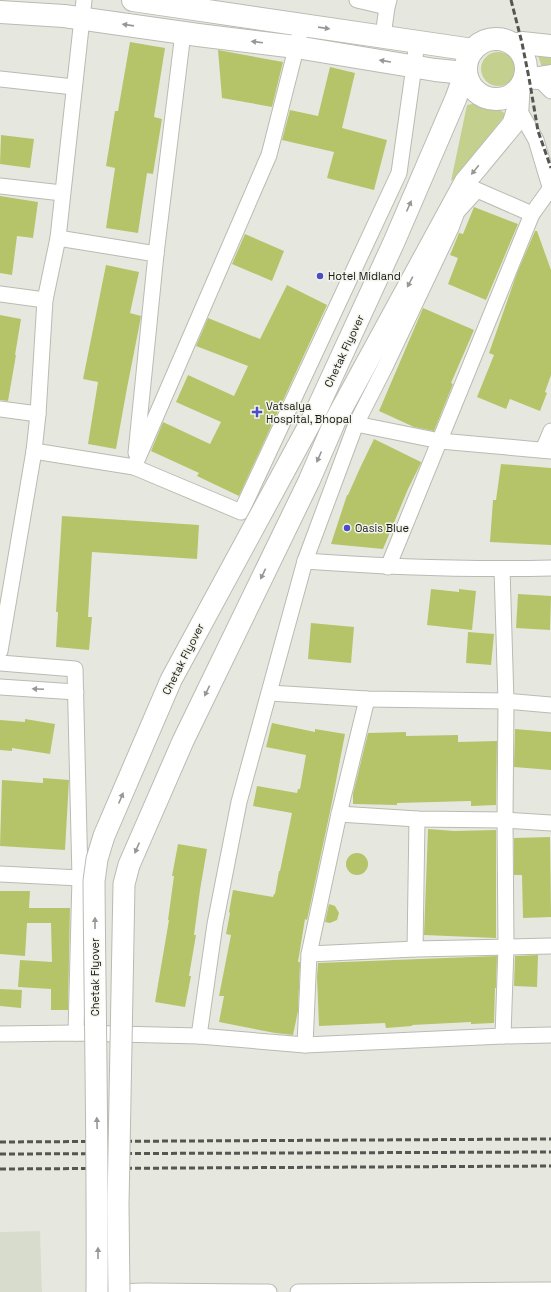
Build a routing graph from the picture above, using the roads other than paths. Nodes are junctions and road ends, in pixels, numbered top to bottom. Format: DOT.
graph roads {
  1 [pos="133,0"];
  2 [pos="357,0"];
  3 [pos="388,4"];
  4 [pos="203,5"];
  5 [pos="83,9"];
  6 [pos="0,12"];
  7 [pos="302,25"];
  8 [pos="183,33"];
  9 [pos="383,36"];
  10 [pos="417,41"];
  11 [pos="515,45"];
  12 [pos="551,46"];
  13 [pos="296,47"];
  14 [pos="473,50"];
  15 [pos="414,66"];
  16 [pos="465,73"];
  17 [pos="0,79"];
  18 [pos="534,86"];
  19 [pos="74,87"];
  20 [pos="0,186"];
  21 [pos="551,190"];
  22 [pos="62,193"];
  23 [pos="532,214"];
  24 [pos="58,238"];
  25 [pos="156,254"];
  26 [pos="0,294"];
  27 [pos="45,300"];
  28 [pos="0,409"];
  29 [pos="38,414"];
  30 [pos="356,424"];
  31 [pos="551,431"];
  32 [pos="440,441"];
  33 [pos="547,450"];
  34 [pos="34,451"];
  35 [pos="134,467"];
  36 [pos="305,561"];
  37 [pos="388,567"];
  38 [pos="551,568"];
  39 [pos="502,569"];
  40 [pos="0,651"];
  41 [pos="0,663"];
  42 [pos="0,687"];
  43 [pos="76,692"];
  44 [pos="269,693"];
  45 [pos="367,699"];
  46 [pos="506,701"];
  47 [pos="551,705"];
  48 [pos="338,814"];
  49 [pos="417,819"];
  50 [pos="505,820"];
  51 [pos="551,823"];
  52 [pos="0,874"];
  53 [pos="80,878"];
  54 [pos="551,946"];
  55 [pos="506,947"];
  56 [pos="415,948"];
  57 [pos="309,954"];
  58 [pos="76,1033"];
  59 [pos="0,1034"];
  60 [pos="551,1035"];
  61 [pos="199,1036"];
  62 [pos="503,1036"];
  63 [pos="305,1045"];
  64 [pos="551,1290"];
  65 [pos="97,1292"];
  66 [pos="118,1292"];
  67 [pos="269,1292"];
  68 [pos="298,1292"];
  1 -- 4 [label="main road"];
  2 -- 3 [label="street"];
  3 -- 9 [label="street"];
  4 -- 7 [label="main road"];
  5 -- 6 [label="main road"];
  8 -- 5 [label="main road, one-way"];
  5 -- 19 [label="street"];
  7 -- 9 [label="main road, one-way"];
  7 -- 13 [label="street"];
  13 -- 8 [label="main road, one-way"];
  8 -- 25 [label="street"];
  9 -- 10 [label="main road"];
  10 -- 14 [label="main road"];
  10 -- 15 [label="street"];
  11 -- 12 [label="main road"];
  11 -- 14 [label="main road"];
  11 -- 18 [label="main road"];
  15 -- 13 [label="main road, one-way"];
  13 -- 35 [label="street"];
  14 -- 16 [label="main road"];
  15 -- 16 [label="main road"];
  15 -- 35 [label="street"];
  16 -- 18 [label="main road"];
  65 -- 16 [label="main road, Chetak Flyover, one-way, bridge"];
  17 -- 19 [label="street"];
  18 -- 21 [label="street"];
  18 -- 66 [label="main road, Chetak Flyover, one-way, bridge"];
  19 -- 22 [label="street"];
  20 -- 22 [label="street"];
  21 -- 23 [label="street"];
  22 -- 24 [label="street"];
  23 -- 30 [label="street"];
  23 -- 32 [label="street"];
  24 -- 25 [label="street"];
  24 -- 27 [label="street"];
  25 -- 35 [label="street"];
  26 -- 27 [label="street"];
  27 -- 29 [label="street"];
  28 -- 29 [label="street"];
  29 -- 34 [label="street"];
  30 -- 32 [label="street"];
  30 -- 36 [label="street"];
  31 -- 33 [label="street"];
  32 -- 33 [label="street"];
  32 -- 37 [label="street"];
  34 -- 35 [label="street"];
  34 -- 40 [label="street"];
  36 -- 37 [label="street"];
  36 -- 44 [label="street"];
  37 -- 39 [label="street"];
  38 -- 39 [label="street"];
  39 -- 46 [label="street"];
  41 -- 43 [label="street"];
  43 -- 42 [label="street, one-way"];
  43 -- 53 [label="street"];
  44 -- 45 [label="street"];
  44 -- 61 [label="street"];
  45 -- 46 [label="street"];
  45 -- 48 [label="street"];
  46 -- 47 [label="street"];
  46 -- 50 [label="street"];
  48 -- 49 [label="street"];
  48 -- 57 [label="street"];
  49 -- 50 [label="street"];
  49 -- 56 [label="street"];
  50 -- 51 [label="street"];
  50 -- 55 [label="street"];
  52 -- 53 [label="street"];
  53 -- 58 [label="street"];
  54 -- 55 [label="street"];
  55 -- 56 [label="street"];
  55 -- 62 [label="street"];
  56 -- 57 [label="street"];
  57 -- 63 [label="street"];
  58 -- 59 [label="street"];
  58 -- 61 [label="street"];
  60 -- 62 [label="street"];
  61 -- 63 [label="street"];
  62 -- 63 [label="street"];
  64 -- 68 [label="street"];
  65 -- 67 [label="street"];
}
